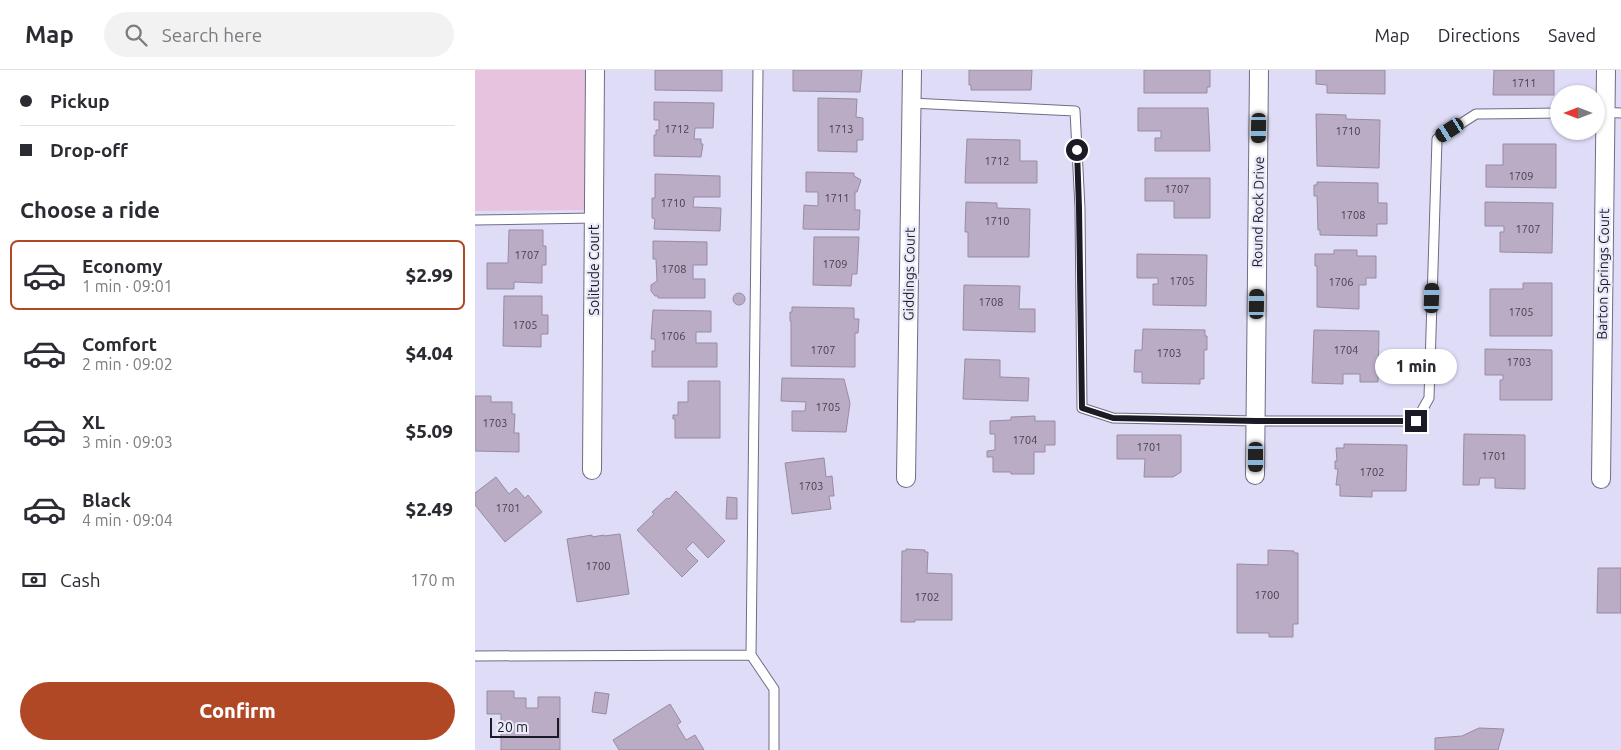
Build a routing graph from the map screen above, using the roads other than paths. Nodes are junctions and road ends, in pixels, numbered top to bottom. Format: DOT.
graph roads {
  1 [pos="595,70"];
  2 [pos="758,70"];
  3 [pos="912,70"];
  4 [pos="1259,70"];
  5 [pos="1606,70"];
  6 [pos="911,103"];
  7 [pos="1608,112"];
  8 [pos="1550,113"];
  9 [pos="594,218"];
  10 [pos="475,220"];
  11 [pos="1256,421"];
  12 [pos="592,470"];
  13 [pos="1255,475"];
  14 [pos="905,478"];
  15 [pos="1601,478"];
  16 [pos="751,655"];
  17 [pos="475,656"];
  18 [pos="774,750"];
  1 -- 9 [label="street, Solitude Court"];
  2 -- 16 [label="lane"];
  3 -- 6 [label="street, Giddings Court"];
  4 -- 11 [label="street, Round Rock Drive"];
  5 -- 7 [label="street, Barton Springs Court"];
  6 -- 11 [label="lane"];
  6 -- 14 [label="street, Giddings Court"];
  7 -- 15 [label="street, Barton Springs Court"];
  8 -- 11 [label="lane"];
  9 -- 10 [label="lane"];
  9 -- 12 [label="street, Solitude Court"];
  11 -- 13 [label="street, Round Rock Drive"];
  16 -- 17 [label="lane"];
  16 -- 18 [label="lane"];
}
